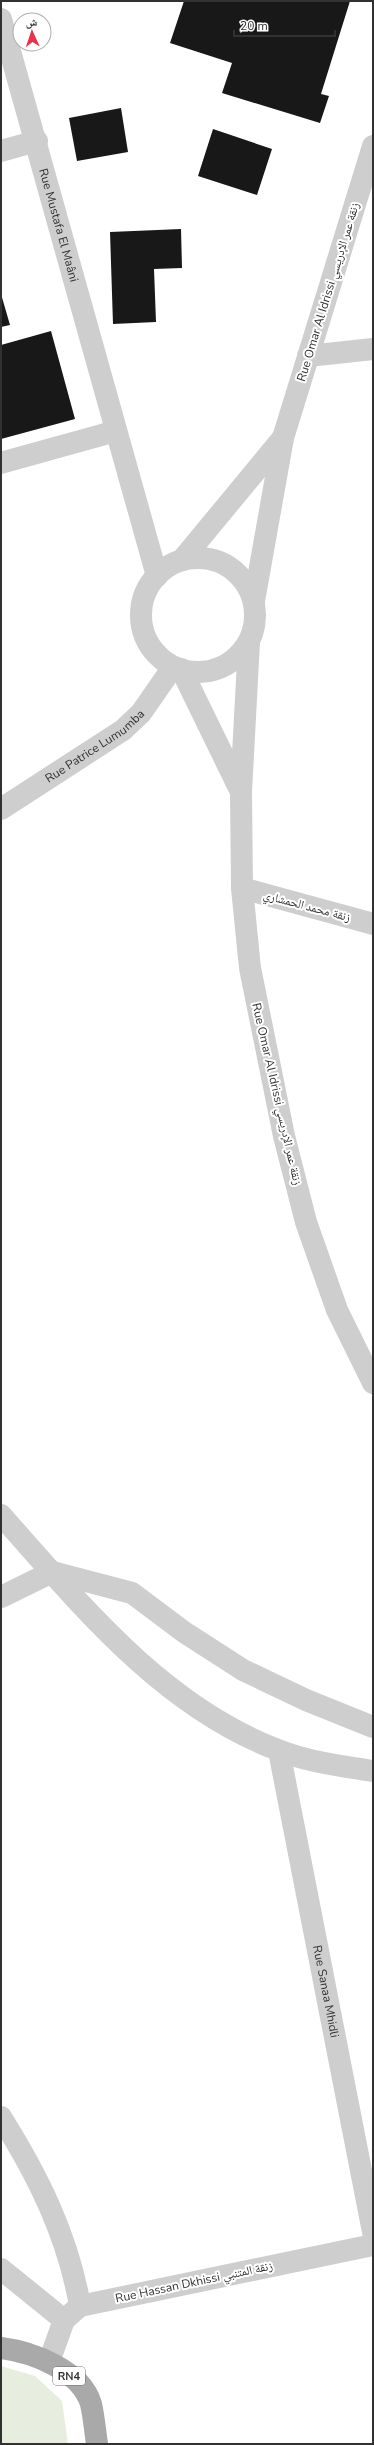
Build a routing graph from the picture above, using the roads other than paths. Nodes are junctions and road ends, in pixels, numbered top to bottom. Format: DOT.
graph roads {
  1 [pos="1,19"];
  2 [pos="37,141"];
  3 [pos="373,146"];
  4 [pos="1,151"];
  5 [pos="373,349"];
  6 [pos="308,356"];
  7 [pos="116,431"];
  8 [pos="283,438"];
  9 [pos="1,463"];
  10 [pos="182,560"];
  11 [pos="157,576"];
  12 [pos="254,601"];
  13 [pos="249,642"];
  14 [pos="177,668"];
  15 [pos="241,792"];
  16 [pos="1,809"];
  17 [pos="242,888"];
  18 [pos="373,924"];
  19 [pos="373,1383"];
  20 [pos="1,1515"];
  21 [pos="52,1572"];
  22 [pos="1,1597"];
  23 [pos="373,1726"];
  24 [pos="279,1751"];
  25 [pos="373,1771"];
  26 [pos="1,2117"];
  27 [pos="373,2232"];
  28 [pos="373,2245"];
  29 [pos="1,2269"];
  30 [pos="80,2306"];
  31 [pos="64,2320"];
  32 [pos="1,2348"];
  33 [pos="49,2362"];
  34 [pos="97,2444"];
  1 -- 2 [label="street, Rue Mustafa El Maâni"];
  2 -- 4 [label="street"];
  2 -- 7 [label="street, Rue Mustafa El Maâni"];
  3 -- 6 [label="street, Rue Omar Al Idrissi زنقة عمر الإدريسي"];
  5 -- 6 [label="street"];
  6 -- 8 [label="street, Rue Omar Al Idrissi زنقة عمر الإدريسي"];
  7 -- 9 [label="street"];
  7 -- 11 [label="street, Rue Mustafa El Maâni"];
  8 -- 10 [label="street, Rue Omar Al Idrissi زنقة عمر الإدريسي"];
  8 -- 12 [label="street, Rue Omar Al Idrissi زنقة عمر الإدريسي"];
  10 -- 11 [label="street"];
  10 -- 12 [label="street"];
  11 -- 14 [label="street"];
  12 -- 13 [label="street"];
  13 -- 14 [label="street"];
  13 -- 15 [label="street, Rue Omar Al Idrissi زنقة عمر الإدريسي"];
  14 -- 15 [label="street, Rue Omar Al Idrissi زنقة عمر الإدريسي"];
  14 -- 16 [label="street, Rue Patrice Lumumba"];
  15 -- 17 [label="street, Rue Omar Al Idrissi زنقة عمر الإدريسي"];
  17 -- 18 [label="street, زنقة محمد الحمشاري"];
  17 -- 19 [label="street, Rue Omar Al Idrissi زنقة عمر الإدريسي"];
  20 -- 21 [label="street"];
  21 -- 22 [label="street"];
  21 -- 23 [label="street"];
  21 -- 24 [label="street"];
  24 -- 25 [label="street"];
  24 -- 27 [label="street, Rue Sanaa Mhidli"];
  26 -- 30 [label="street"];
  28 -- 30 [label="street, Rue Hassan Dkhissi زنقة المتنبي"];
  29 -- 31 [label="street"];
  30 -- 31 [label="street, Rue Hassan Dkhissi زنقة المتنبي"];
  31 -- 33 [label="street, Rue Hassan Dkhissi زنقة المتنبي"];
  32 -- 33 [label="main road, RN4"];
  33 -- 34 [label="main road, RN4"];
}
